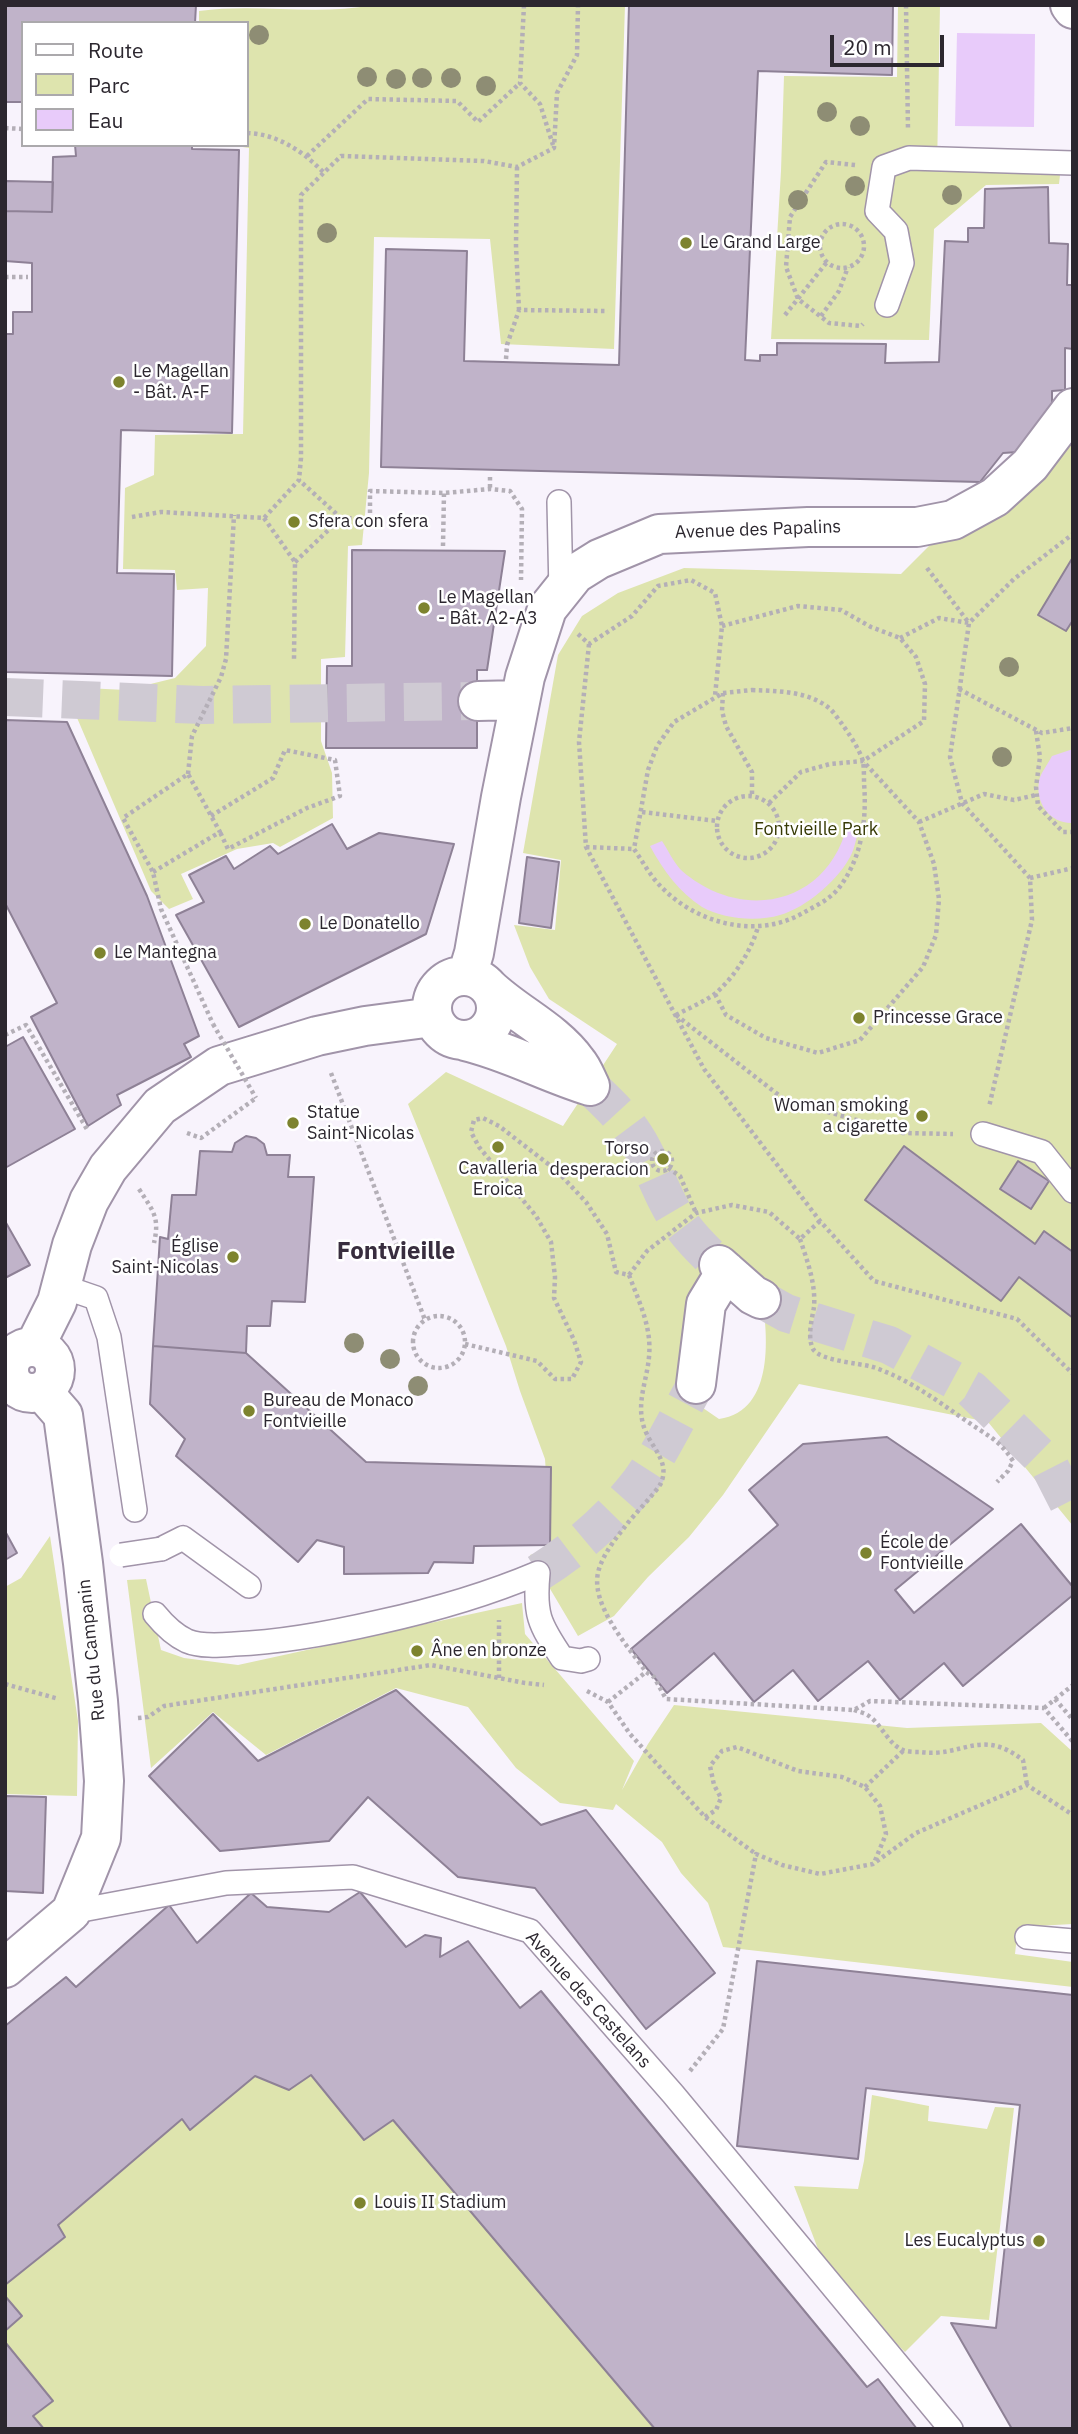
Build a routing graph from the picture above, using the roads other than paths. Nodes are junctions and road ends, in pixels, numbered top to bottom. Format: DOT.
graph roads {
  1 [pos="1073,163"];
  2 [pos="887,305"];
  3 [pos="1073,408"];
  4 [pos="559,502"];
  5 [pos="561,593"];
  6 [pos="519,700"];
  7 [pos="478,701"];
  8 [pos="477,982"];
  9 [pos="433,1017"];
  10 [pos="465,1041"];
  11 [pos="983,1134"];
  12 [pos="1073,1191"];
  13 [pos="61,1286"];
  14 [pos="761,1299"];
  15 [pos="16,1361"];
  16 [pos="696,1384"];
  17 [pos="135,1510"];
  18 [pos="83,1563"];
  19 [pos="249,1586"];
  20 [pos="155,1614"];
  21 [pos="588,1659"];
  22 [pos="71,1912"];
  23 [pos="1027,1937"];
  24 [pos="1073,1941"];
  25 [pos="5,1968"];
  26 [pos="951,2429"];
  1 -- 2 [label="lane"];
  3 -- 5 [label="street, Avenue des Papalins"];
  4 -- 5 [label="lane"];
  5 -- 6 [label="street, Avenue des Papalins"];
  6 -- 7 [label="street"];
  6 -- 8 [label="street, Avenue des Papalins"];
  8 -- 9 [label="street"];
  8 -- 10 [label="street"];
  8 -- 10 [label="street"];
  9 -- 10 [label="street"];
  9 -- 13 [label="street"];
  11 -- 12 [label="lane"];
  13 -- 15 [label="street"];
  13 -- 17 [label="lane"];
  14 -- 16 [label="street"];
  15 -- 18 [label="street, Rue du Campanin"];
  18 -- 19 [label="lane, bridge"];
  18 -- 22 [label="street, Rue du Campanin"];
  20 -- 21 [label="lane"];
  22 -- 25 [label="street, Avenue des Castelans"];
  22 -- 26 [label="lane, Avenue des Castelans"];
  23 -- 24 [label="lane"];
}
